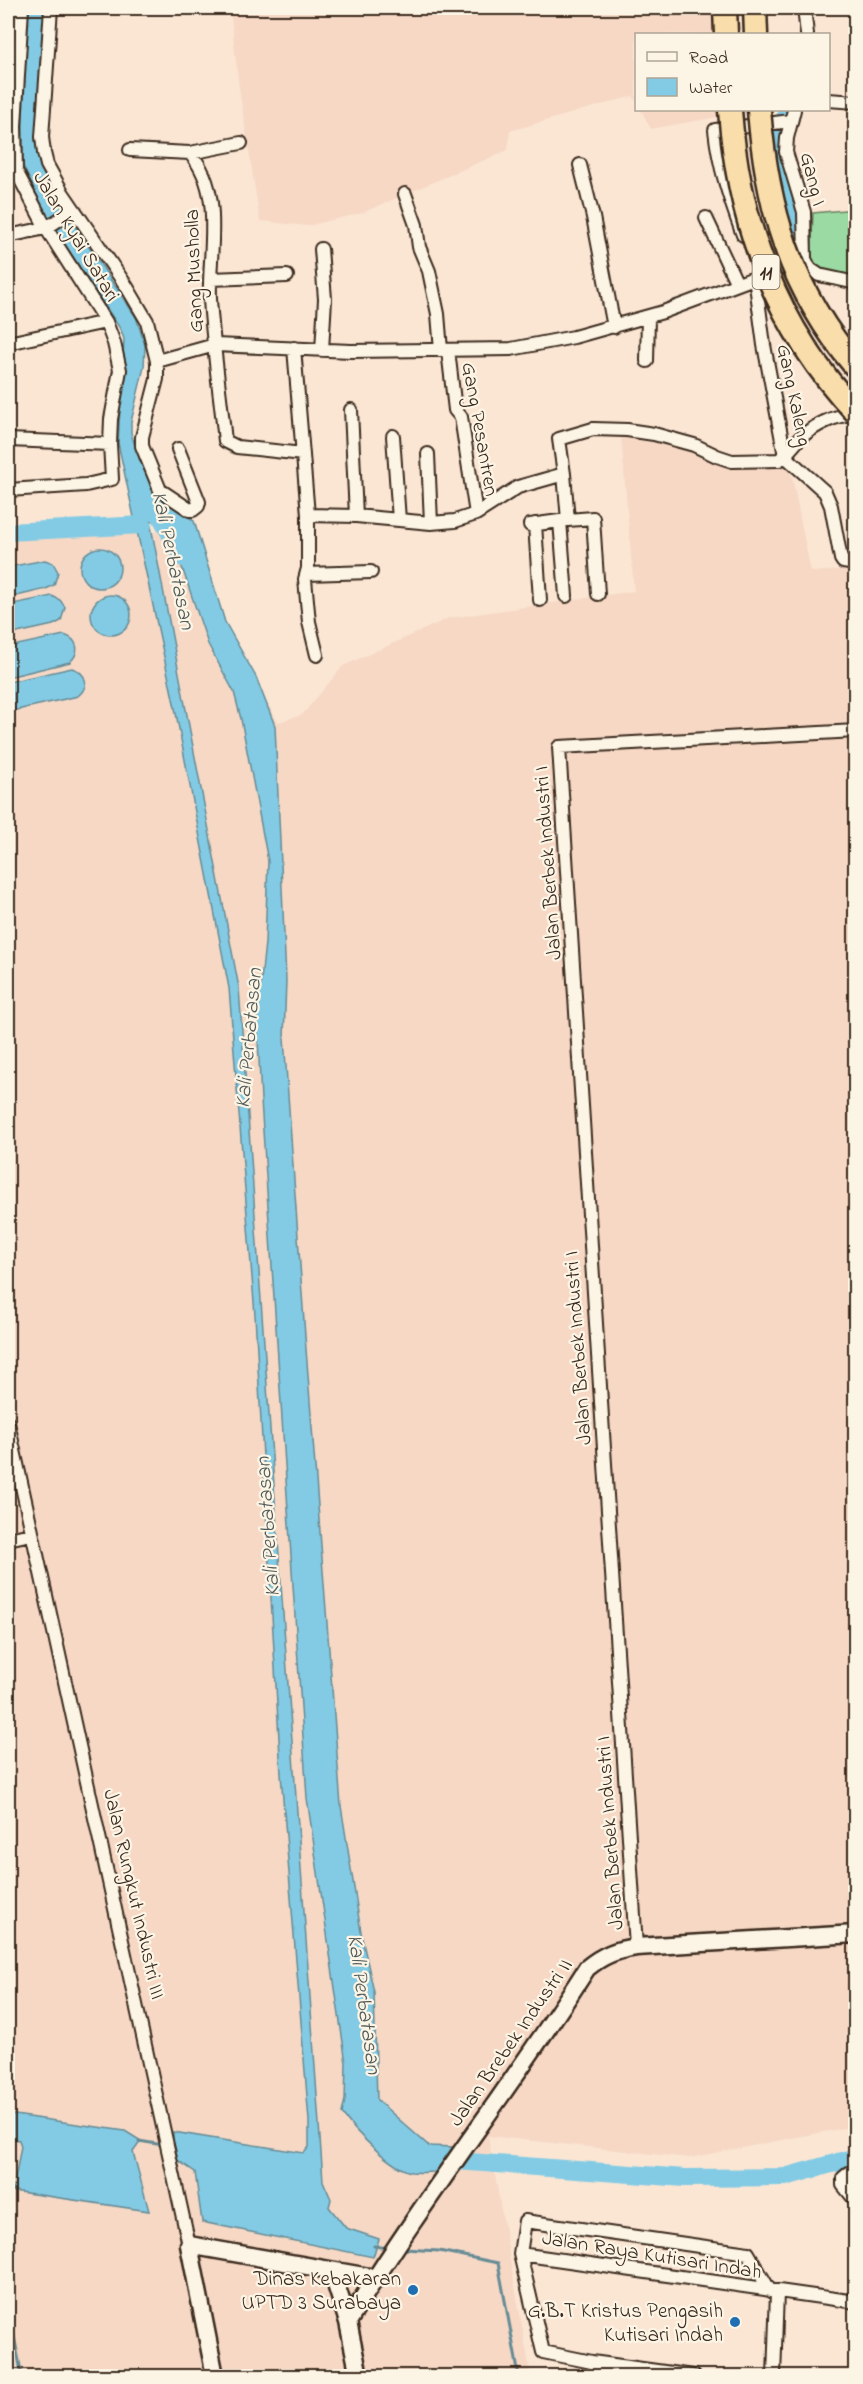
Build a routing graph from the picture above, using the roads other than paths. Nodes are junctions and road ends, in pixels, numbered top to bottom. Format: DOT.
graph roads {
  1 [pos="22,8"];
  2 [pos="51,8"];
  3 [pos="725,8"];
  4 [pos="755,8"];
  5 [pos="804,8"];
  6 [pos="726,33"];
  7 [pos="756,33"];
  8 [pos="807,33"];
  9 [pos="830,100"];
  10 [pos="855,102"];
  11 [pos="729,111"];
  12 [pos="766,116"];
  13 [pos="790,118"];
  14 [pos="11,126"];
  15 [pos="241,143"];
  16 [pos="130,150"];
  17 [pos="190,153"];
  18 [pos="580,165"];
  19 [pos="405,194"];
  20 [pos="71,212"];
  21 [pos="706,218"];
  22 [pos="48,226"];
  23 [pos="8,236"];
  24 [pos="321,249"];
  25 [pos="805,259"];
  26 [pos="287,276"];
  27 [pos="756,277"];
  28 [pos="211,279"];
  29 [pos="855,283"];
  30 [pos="736,284"];
  31 [pos="648,317"];
  32 [pos="106,322"];
  33 [pos="614,327"];
  34 [pos="8,343"];
  35 [pos="215,345"];
  36 [pos="294,348"];
  37 [pos="322,350"];
  38 [pos="444,350"];
  39 [pos="157,361"];
  40 [pos="647,361"];
  41 [pos="855,367"];
  42 [pos="351,410"];
  43 [pos="855,413"];
  44 [pos="393,436"];
  45 [pos="8,440"];
  46 [pos="110,444"];
  47 [pos="178,449"];
  48 [pos="303,454"];
  49 [pos="428,454"];
  50 [pos="785,456"];
  51 [pos="564,474"];
  52 [pos="8,490"];
  53 [pos="476,514"];
  54 [pos="308,515"];
  55 [pos="356,516"];
  56 [pos="399,520"];
  57 [pos="564,520"];
  58 [pos="431,523"];
  59 [pos="855,564"];
  60 [pos="371,572"];
  61 [pos="307,574"];
  62 [pos="598,594"];
  63 [pos="566,596"];
  64 [pos="540,600"];
  65 [pos="317,655"];
  66 [pos="855,731"];
  67 [pos="8,1423"];
  68 [pos="31,1534"];
  69 [pos="8,1539"];
  70 [pos="855,1934"];
  71 [pos="636,1947"];
  72 [pos="855,2171"];
  73 [pos="855,2201"];
  74 [pos="189,2245"];
  75 [pos="520,2254"];
  76 [pos="332,2272"];
  77 [pos="375,2278"];
  78 [pos="774,2292"];
  79 [pos="855,2302"];
  80 [pos="348,2322"];
  81 [pos="592,2362"];
  82 [pos="678,2375"];
  83 [pos="214,2376"];
  84 [pos="359,2376"];
  85 [pos="595,2376"];
  86 [pos="693,2376"];
  87 [pos="774,2376"];
  1 -- 14 [label="street, Jalan Kyai Satari"];
  2 -- 20 [label="street"];
  3 -- 6 [label="highway"];
  4 -- 7 [label="highway"];
  5 -- 8 [label="street"];
  9 -- 10 [label="street"];
  11 -- 43 [label="highway, 11, bridge"];
  12 -- 13 [label="street"];
  12 -- 27 [label="street, Gang Kaleng"];
  12 -- 41 [label="highway, 11, bridge"];
  13 -- 25 [label="street, Gang I"];
  14 -- 22 [label="street, Jalan Kyai Satari"];
  15 -- 17 [label="street"];
  16 -- 17 [label="street"];
  17 -- 28 [label="street, Gang Musholla"];
  18 -- 33 [label="street"];
  19 -- 38 [label="street, Gang Pesantren"];
  20 -- 22 [label="street"];
  20 -- 39 [label="street"];
  21 -- 30 [label="street"];
  22 -- 23 [label="street"];
  22 -- 32 [label="street, Jalan Kyai Satari"];
  24 -- 37 [label="street"];
  25 -- 27 [label="street"];
  25 -- 29 [label="street"];
  26 -- 28 [label="street"];
  27 -- 30 [label="street"];
  27 -- 50 [label="street, Gang Kaleng"];
  28 -- 35 [label="street, Gang Musholla"];
  30 -- 31 [label="street"];
  31 -- 33 [label="street"];
  31 -- 40 [label="street"];
  32 -- 34 [label="street"];
  32 -- 46 [label="street, Jalan Kyai Satari"];
  33 -- 38 [label="street"];
  35 -- 36 [label="street"];
  35 -- 39 [label="street"];
  35 -- 48 [label="street, Gang Musholla"];
  36 -- 37 [label="street"];
  36 -- 48 [label="street"];
  37 -- 38 [label="street"];
  38 -- 53 [label="street, Gang Pesantren"];
  39 -- 47 [label="street"];
  42 -- 55 [label="street"];
  43 -- 50 [label="street"];
  44 -- 56 [label="street"];
  45 -- 46 [label="street"];
  46 -- 52 [label="street, Jalan Kyai Satari"];
  48 -- 54 [label="street"];
  49 -- 58 [label="street"];
  50 -- 51 [label="street"];
  50 -- 59 [label="street, Gang Kaleng"];
  51 -- 53 [label="street"];
  51 -- 57 [label="street"];
  53 -- 58 [label="street"];
  54 -- 55 [label="street"];
  54 -- 61 [label="street"];
  55 -- 56 [label="street"];
  56 -- 58 [label="street"];
  57 -- 62 [label="street"];
  57 -- 63 [label="street"];
  57 -- 64 [label="street"];
  60 -- 61 [label="street"];
  61 -- 65 [label="street"];
  66 -- 71 [label="street, Jalan Berbek Industri I"];
  67 -- 68 [label="street, Jalan Rungkut Industri III"];
  68 -- 69 [label="street"];
  68 -- 74 [label="street, Jalan Rungkut Industri III"];
  70 -- 71 [label="street, Jalan Brebek Industri II"];
  71 -- 77 [label="street, Jalan Brebek Industri II"];
  72 -- 73 [label="street"];
  74 -- 76 [label="street"];
  74 -- 83 [label="street, Jalan Rungkut Industri III"];
  75 -- 78 [label="street, Jalan Raya Kutisari Indah"];
  75 -- 78 [label="street, Jalan Raya Kutisari Indah"];
  75 -- 81 [label="street"];
  76 -- 77 [label="street"];
  76 -- 80 [label="street"];
  77 -- 80 [label="street, Jalan Brebek Industri II"];
  78 -- 79 [label="street, Jalan Raya Kutisari Indah"];
  78 -- 87 [label="street"];
  80 -- 84 [label="street"];
  81 -- 82 [label="street"];
  81 -- 85 [label="street"];
  82 -- 86 [label="street"];
}
